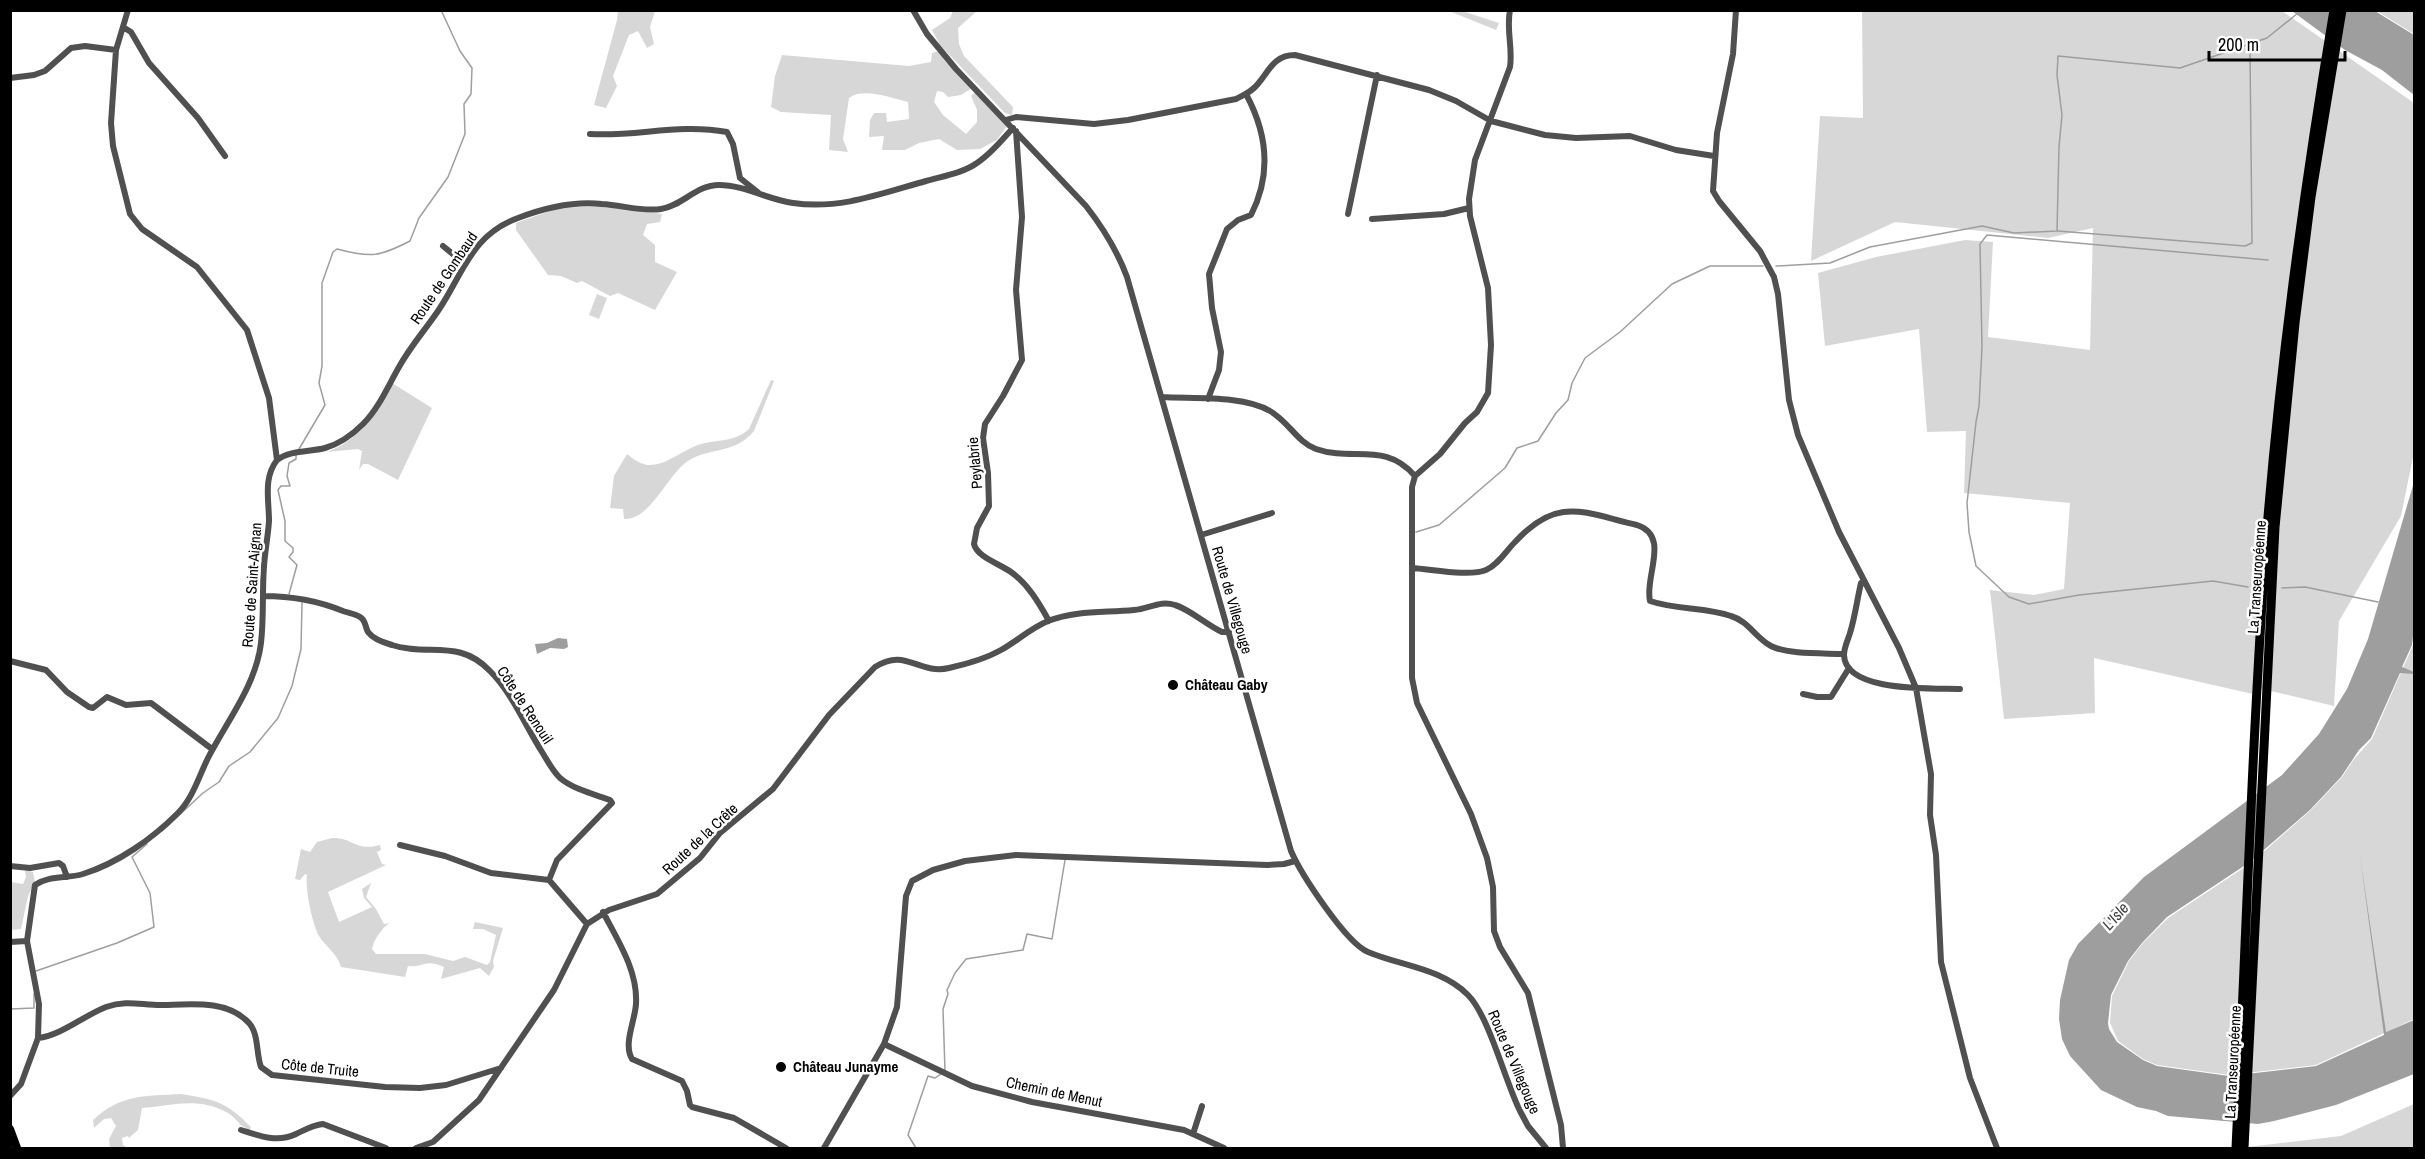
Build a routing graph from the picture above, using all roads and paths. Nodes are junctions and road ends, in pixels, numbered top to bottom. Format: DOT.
graph roads {
  1 [pos="128,10"];
  2 [pos="913,10"];
  3 [pos="1510,10"];
  4 [pos="1736,10"];
  5 [pos="2334,10"];
  6 [pos="2342,10"];
  7 [pos="123,27"];
  8 [pos="116,50"];
  9 [pos="2328,71"];
  10 [pos="1377,75"];
  11 [pos="10,78"];
  12 [pos="1246,93"];
  13 [pos="1006,120"];
  14 [pos="1491,121"];
  15 [pos="1014,129"];
  16 [pos="590,134"];
  17 [pos="225,156"];
  18 [pos="1714,156"];
  19 [pos="740,178"];
  20 [pos="736,188"];
  21 [pos="764,197"];
  22 [pos="1469,208"];
  23 [pos="1348,214"];
  24 [pos="1372,219"];
  25 [pos="443,246"];
  26 [pos="465,264"];
  27 [pos="1162,397"];
  28 [pos="1208,399"];
  29 [pos="277,460"];
  30 [pos="1414,476"];
  31 [pos="1272,513"];
  32 [pos="1201,535"];
  33 [pos="1412,568"];
  34 [pos="1864,581"];
  35 [pos="263,596"];
  36 [pos="1049,621"];
  37 [pos="1229,632"];
  38 [pos="1844,654"];
  39 [pos="10,661"];
  40 [pos="1849,668"];
  41 [pos="1916,688"];
  42 [pos="1960,689"];
  43 [pos="1803,694"];
  44 [pos="212,750"];
  45 [pos="400,846"];
  46 [pos="1295,861"];
  47 [pos="10,866"];
  48 [pos="67,877"];
  49 [pos="549,880"];
  50 [pos="603,912"];
  51 [pos="587,924"];
  52 [pos="27,941"];
  53 [pos="10,942"];
  54 [pos="38,1038"];
  55 [pos="884,1044"];
  56 [pos="2245,1044"];
  57 [pos="501,1067"];
  58 [pos="10,1096"];
  59 [pos="1202,1106"];
  60 [pos="10,1130"];
  61 [pos="241,1130"];
  62 [pos="1192,1134"];
  63 [pos="17,1149"];
  64 [pos="386,1149"];
  65 [pos="416,1149"];
  66 [pos="786,1149"];
  67 [pos="824,1149"];
  68 [pos="1224,1149"];
  69 [pos="1546,1149"];
  70 [pos="1563,1149"];
  71 [pos="1997,1149"];
  72 [pos="2236,1149"];
  73 [pos="2244,1149"];
  1 -- 7 [label="street, Route de Saint-Aignan"];
  2 -- 13 [label="street, Route de Villegouge"];
  3 -- 14 [label="street"];
  4 -- 18 [label="street"];
  5 -- 9 [label="highway, La Transeuropéenne"];
  6 -- 9 [label="highway, La Transeuropéenne"];
  7 -- 8 [label="street, Route de Saint-Aignan"];
  7 -- 17 [label="street"];
  8 -- 11 [label="street"];
  8 -- 29 [label="street, Route de Saint-Aignan"];
  9 -- 56 [label="highway, La Transeuropéenne"];
  9 -- 56 [label="highway, La Transeuropéenne"];
  10 -- 12 [label="street"];
  10 -- 14 [label="street"];
  10 -- 23 [label="street"];
  12 -- 13 [label="street"];
  12 -- 28 [label="street"];
  13 -- 15 [label="street, Route de Villegouge"];
  14 -- 18 [label="street"];
  14 -- 22 [label="street"];
  15 -- 21 [label="street, Route de Gombaud"];
  15 -- 27 [label="street, Route de Villegouge"];
  15 -- 36 [label="street, Peylabrie"];
  16 -- 19 [label="street"];
  18 -- 34 [label="street"];
  19 -- 20 [label="street"];
  19 -- 21 [label="street"];
  20 -- 21 [label="street, Route de Gombaud"];
  20 -- 26 [label="street, Route de Gombaud"];
  22 -- 24 [label="street"];
  22 -- 30 [label="street"];
  25 -- 26 [label="street"];
  26 -- 29 [label="street, Route de Gombaud"];
  27 -- 28 [label="street"];
  27 -- 32 [label="street, Route de Villegouge"];
  28 -- 30 [label="street"];
  29 -- 35 [label="street, Route de Saint-Aignan"];
  30 -- 33 [label="street"];
  31 -- 32 [label="street"];
  32 -- 37 [label="street, Route de Villegouge"];
  33 -- 38 [label="street"];
  33 -- 70 [label="street"];
  34 -- 38 [label="street"];
  34 -- 41 [label="street"];
  35 -- 44 [label="street, Route de Saint-Aignan"];
  35 -- 49 [label="street, Côte de Renouil"];
  36 -- 37 [label="street"];
  36 -- 50 [label="street, Route de la Crête"];
  37 -- 46 [label="street, Route de Villegouge"];
  38 -- 40 [label="street"];
  39 -- 44 [label="street"];
  40 -- 41 [label="street"];
  40 -- 43 [label="street"];
  41 -- 42 [label="street"];
  41 -- 71 [label="street"];
  44 -- 48 [label="street, Route de Saint-Aignan"];
  45 -- 49 [label="street"];
  46 -- 55 [label="street"];
  46 -- 69 [label="street, Route de Villegouge"];
  47 -- 48 [label="street"];
  48 -- 52 [label="street, Route de Saint-Aignan"];
  49 -- 51 [label="street"];
  50 -- 51 [label="street, Route de la Crête"];
  50 -- 66 [label="street"];
  51 -- 57 [label="street, Route de la Crête"];
  52 -- 53 [label="street"];
  52 -- 54 [label="street, Route de Saint-Aignan"];
  54 -- 57 [label="street, Côte de Truite"];
  54 -- 58 [label="street, Route de Saint-Aignan"];
  55 -- 62 [label="street, Chemin de Menut"];
  55 -- 67 [label="street"];
  56 -- 72 [label="highway, La Transeuropéenne"];
  56 -- 73 [label="highway, La Transeuropéenne"];
  57 -- 65 [label="street, Route de la Crête"];
  59 -- 62 [label="street"];
  60 -- 63 [label="main road"];
  61 -- 64 [label="street"];
  62 -- 68 [label="street, Chemin de Menut"];
}
